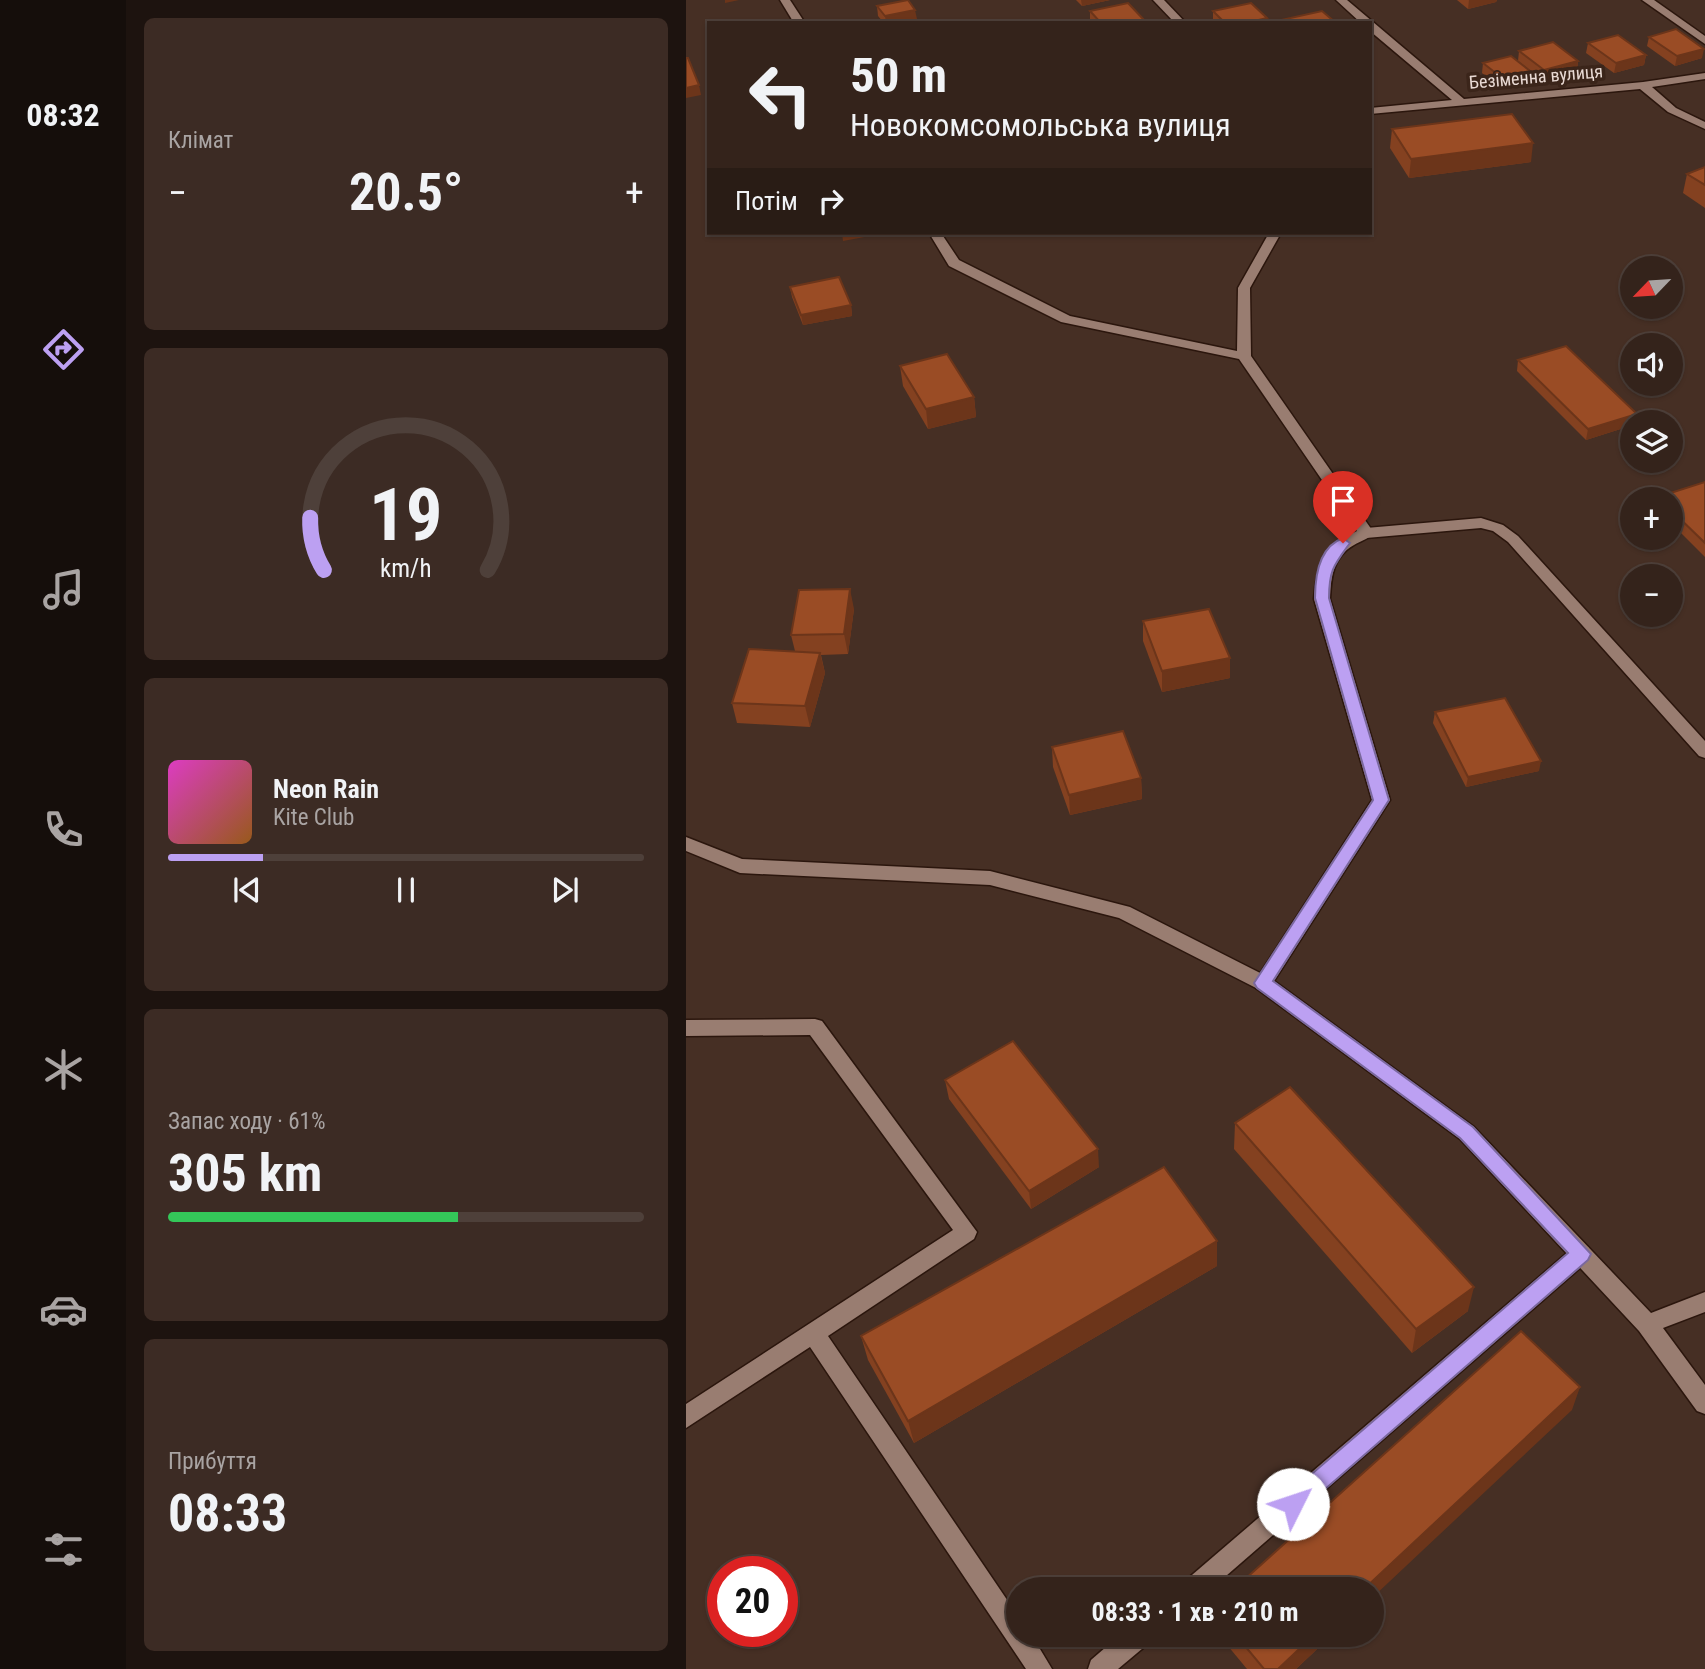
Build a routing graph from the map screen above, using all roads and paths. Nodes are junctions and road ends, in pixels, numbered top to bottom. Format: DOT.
graph roads {
  1 [pos="785,0"];
  2 [pos="1158,0"];
  3 [pos="1341,0"];
  4 [pos="1647,0"];
  5 [pos="799,21"];
  6 [pos="1179,21"];
  7 [pos="1366,21"];
  8 [pos="1372,27"];
  9 [pos="1705,41"];
  10 [pos="1705,76"];
  11 [pos="1643,85"];
  12 [pos="1461,102"];
  13 [pos="1372,111"];
  14 [pos="1705,126"];
  15 [pos="936,235"];
  16 [pos="1274,235"];
  17 [pos="1244,356"];
  18 [pos="1366,533"];
  19 [pos="1705,752"];
  20 [pos="686,844"];
  21 [pos="1263,983"];
  22 [pos="686,1028"];
  23 [pos="1581,1254"];
  24 [pos="1705,1302"];
  25 [pos="1647,1324"];
  26 [pos="814,1334"];
  27 [pos="1705,1403"];
  28 [pos="686,1417"];
  29 [pos="1207,1577"];
  30 [pos="1125,1647"];
  31 [pos="1040,1669"];
  32 [pos="1100,1669"];
  1 -- 5 [label="street"];
  2 -- 6 [label="street"];
  3 -- 7 [label="street"];
  4 -- 9 [label="street"];
  8 -- 12 [label="street"];
  10 -- 11 [label="street, Безіменна вулиця"];
  11 -- 12 [label="street, Безіменна вулиця"];
  11 -- 14 [label="street"];
  12 -- 13 [label="street, Безіменна вулиця"];
  15 -- 17 [label="street"];
  16 -- 17 [label="street"];
  17 -- 18 [label="street"];
  18 -- 19 [label="street"];
  18 -- 21 [label="street"];
  20 -- 21 [label="street"];
  21 -- 23 [label="street"];
  22 -- 26 [label="street"];
  23 -- 25 [label="street"];
  23 -- 29 [label="street"];
  24 -- 25 [label="street"];
  25 -- 27 [label="street"];
  26 -- 28 [label="street"];
  26 -- 31 [label="street"];
  30 -- 32 [label="street"];
}
